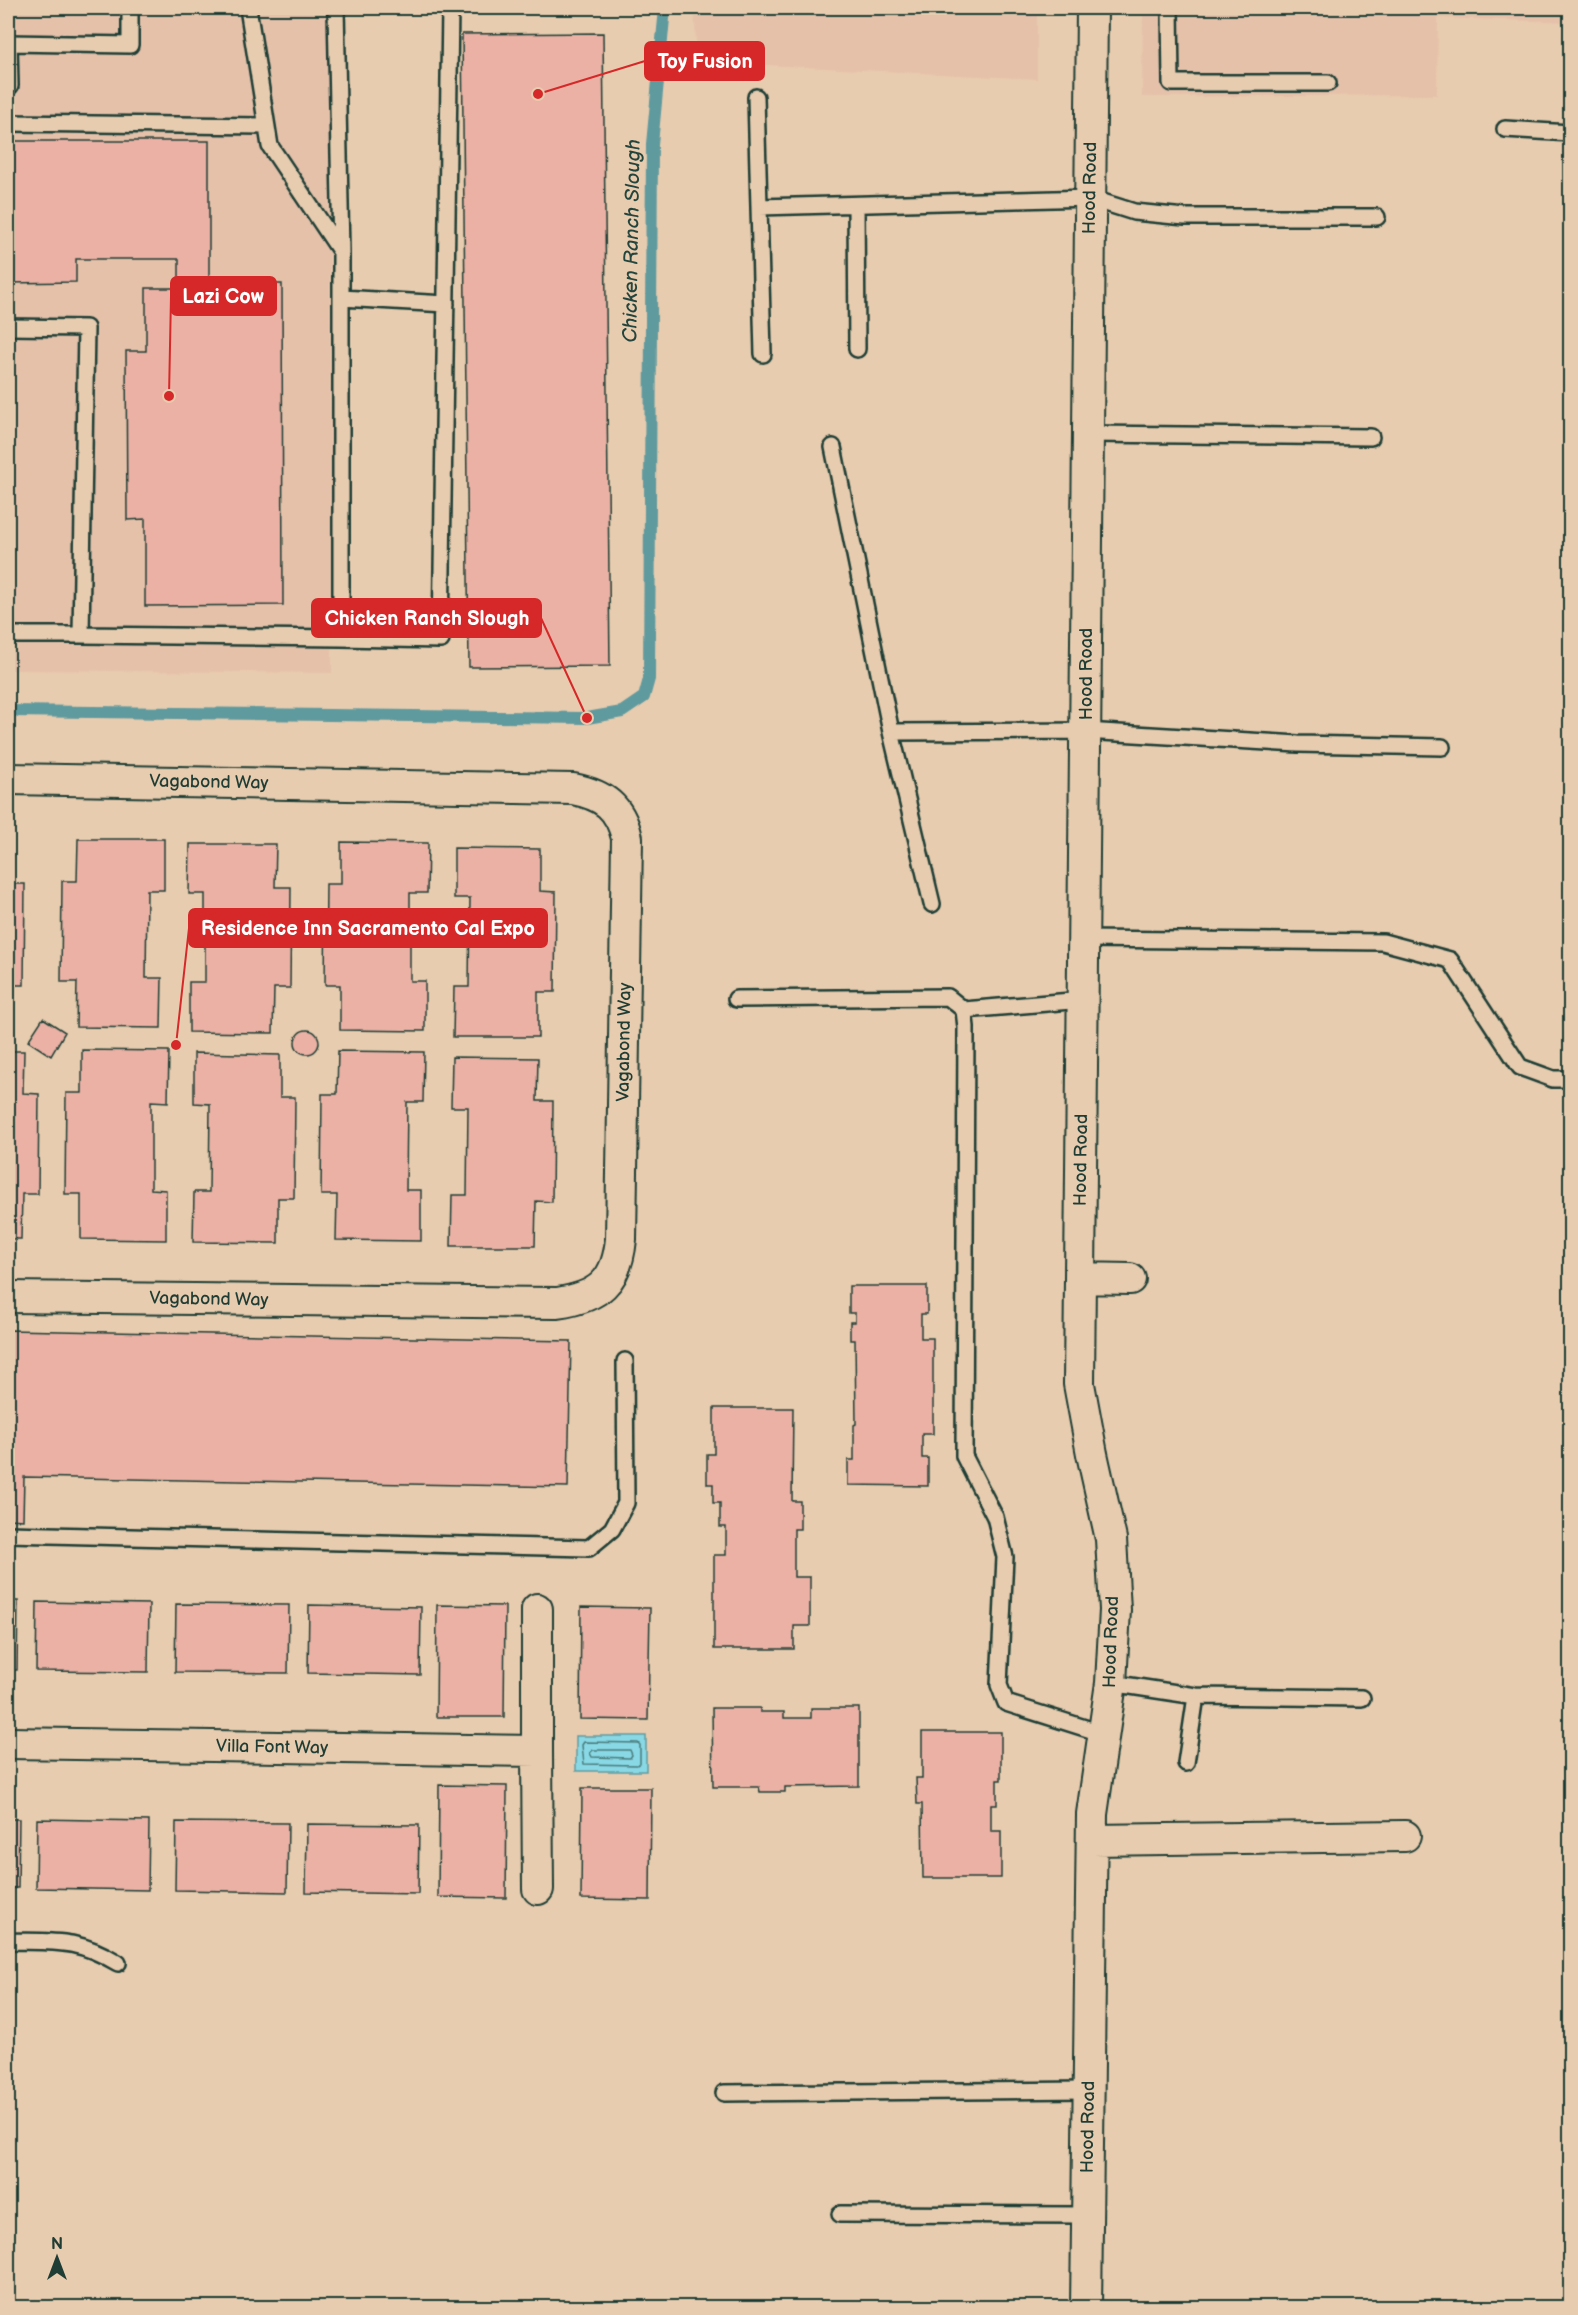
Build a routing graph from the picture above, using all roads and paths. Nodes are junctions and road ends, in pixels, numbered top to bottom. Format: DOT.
graph roads {
  1 [pos="130,8"];
  2 [pos="248,8"];
  3 [pos="336,8"];
  4 [pos="450,8"];
  5 [pos="1092,8"];
  6 [pos="1170,8"];
  7 [pos="1328,84"];
  8 [pos="8,86"];
  9 [pos="756,97"];
  10 [pos="8,123"];
  11 [pos="267,126"];
  12 [pos="1504,129"];
  13 [pos="1570,133"];
  14 [pos="1090,198"];
  15 [pos="856,205"];
  16 [pos="759,207"];
  17 [pos="1377,217"];
  18 [pos="341,252"];
  19 [pos="341,298"];
  20 [pos="446,304"];
  21 [pos="8,327"];
  22 [pos="857,350"];
  23 [pos="763,354"];
  24 [pos="1088,434"];
  25 [pos="1371,437"];
  26 [pos="833,447"];
  27 [pos="8,635"];
  28 [pos="81,635"];
  29 [pos="341,638"];
  30 [pos="1085,731"];
  31 [pos="891,732"];
  32 [pos="1442,747"];
  33 [pos="8,779"];
  34 [pos="932,904"];
  35 [pos="1083,939"];
  36 [pos="736,999"];
  37 [pos="1083,1000"];
  38 [pos="964,1010"];
  39 [pos="1570,1079"];
  40 [pos="1080,1278"];
  41 [pos="1131,1279"];
  42 [pos="8,1296"];
  43 [pos="625,1361"];
  44 [pos="8,1534"];
  45 [pos="537,1609"];
  46 [pos="1111,1683"];
  47 [pos="1196,1696"];
  48 [pos="1362,1698"];
  49 [pos="1104,1734"];
  50 [pos="8,1743"];
  51 [pos="537,1751"];
  52 [pos="1186,1763"];
  53 [pos="1406,1836"];
  54 [pos="1092,1840"];
  55 [pos="538,1889"];
  56 [pos="8,1941"];
  57 [pos="118,1964"];
  58 [pos="1088,2090"];
  59 [pos="724,2093"];
  60 [pos="840,2214"];
  61 [pos="1087,2215"];
  62 [pos="1086,2307"];
  1 -- 8 [label="lane"];
  2 -- 11 [label="lane"];
  3 -- 18 [label="lane"];
  4 -- 20 [label="lane"];
  5 -- 14 [label="street, Hood Road"];
  6 -- 7 [label="lane"];
  9 -- 16 [label="lane"];
  10 -- 11 [label="lane"];
  11 -- 18 [label="lane"];
  12 -- 13 [label="lane"];
  14 -- 15 [label="lane"];
  14 -- 17 [label="lane"];
  14 -- 24 [label="street, Hood Road"];
  15 -- 16 [label="lane"];
  15 -- 22 [label="lane"];
  16 -- 23 [label="lane"];
  18 -- 19 [label="lane"];
  19 -- 20 [label="lane"];
  19 -- 29 [label="lane"];
  20 -- 29 [label="lane"];
  21 -- 28 [label="lane"];
  24 -- 25 [label="lane"];
  24 -- 30 [label="street, Hood Road"];
  26 -- 31 [label="lane"];
  27 -- 28 [label="lane"];
  28 -- 29 [label="lane"];
  30 -- 31 [label="lane"];
  30 -- 32 [label="lane"];
  30 -- 35 [label="street, Hood Road"];
  31 -- 34 [label="lane"];
  33 -- 42 [label="street, Vagabond Way"];
  35 -- 37 [label="street, Hood Road"];
  35 -- 39 [label="lane"];
  36 -- 38 [label="lane"];
  37 -- 38 [label="lane"];
  37 -- 40 [label="street, Hood Road"];
  38 -- 49 [label="lane"];
  40 -- 41 [label="street"];
  40 -- 46 [label="street, Hood Road"];
  43 -- 44 [label="lane"];
  45 -- 51 [label="street"];
  46 -- 47 [label="lane"];
  46 -- 49 [label="street, Hood Road"];
  47 -- 48 [label="lane"];
  47 -- 52 [label="lane"];
  49 -- 54 [label="street, Hood Road"];
  50 -- 51 [label="street, Villa Font Way"];
  51 -- 55 [label="street"];
  53 -- 54 [label="street"];
  54 -- 58 [label="street, Hood Road"];
  56 -- 57 [label="lane"];
  58 -- 59 [label="lane"];
  58 -- 61 [label="street, Hood Road"];
  60 -- 61 [label="lane"];
  61 -- 62 [label="street, Hood Road"];
}
